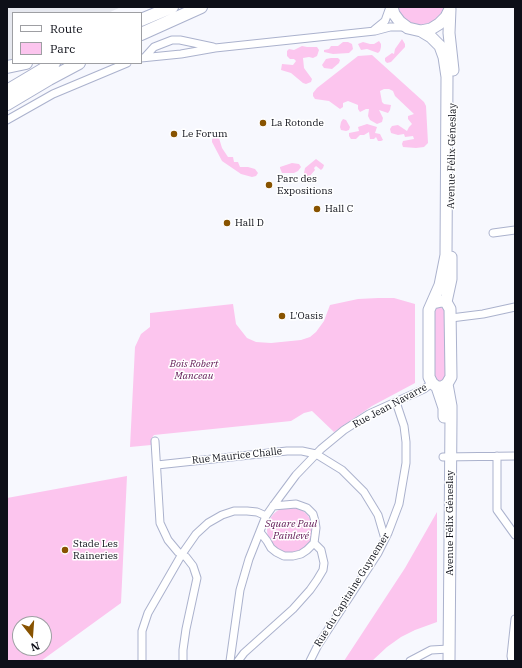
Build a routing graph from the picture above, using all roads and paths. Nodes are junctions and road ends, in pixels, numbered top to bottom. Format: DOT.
graph roads {
  1 [pos="172,7"];
  2 [pos="201,7"];
  3 [pos="208,7"];
  4 [pos="391,7"];
  5 [pos="450,8"];
  6 [pos="183,15"];
  7 [pos="142,20"];
  8 [pos="408,28"];
  9 [pos="421,30"];
  10 [pos="370,31"];
  11 [pos="142,34"];
  12 [pos="180,40"];
  13 [pos="215,48"];
  14 [pos="181,54"];
  15 [pos="143,58"];
  16 [pos="21,64"];
  17 [pos="52,64"];
  18 [pos="77,64"];
  19 [pos="125,64"];
  20 [pos="7,67"];
  21 [pos="7,91"];
  22 [pos="7,104"];
  23 [pos="7,120"];
  24 [pos="515,230"];
  25 [pos="493,233"];
  26 [pos="446,302"];
  27 [pos="433,303"];
  28 [pos="515,307"];
  29 [pos="451,318"];
  30 [pos="439,385"];
  31 [pos="396,402"];
  32 [pos="155,441"];
  33 [pos="316,454"];
  34 [pos="497,456"];
  35 [pos="515,456"];
  36 [pos="447,457"];
  37 [pos="157,465"];
  38 [pos="273,506"];
  39 [pos="266,516"];
  40 [pos="260,532"];
  41 [pos="515,535"];
  42 [pos="385,540"];
  43 [pos="314,543"];
  44 [pos="182,554"];
  45 [pos="515,619"];
  46 [pos="446,649"];
  47 [pos="142,661"];
  48 [pos="184,661"];
  49 [pos="230,661"];
  50 [pos="238,661"];
  51 [pos="310,661"];
  52 [pos="410,661"];
  53 [pos="442,661"];
  54 [pos="449,661"];
  55 [pos="512,661"];
  1 -- 7 [label="highway"];
  2 -- 6 [label="highway"];
  3 -- 6 [label="highway"];
  4 -- 8 [label="main road"];
  4 -- 10 [label="street"];
  5 -- 9 [label="main road"];
  5 -- 26 [label="main road, Avenue Félix Géneslay"];
  6 -- 11 [label="highway"];
  8 -- 9 [label="main road"];
  8 -- 10 [label="street"];
  9 -- 27 [label="main road, Avenue Félix Géneslay"];
  10 -- 13 [label="street"];
  12 -- 13 [label="street"];
  12 -- 14 [label="street"];
  12 -- 15 [label="street"];
  13 -- 14 [label="street"];
  14 -- 15 [label="street"];
  16 -- 20 [label="highway"];
  17 -- 21 [label="highway"];
  18 -- 22 [label="highway"];
  19 -- 23 [label="street"];
  24 -- 25 [label="street"];
  26 -- 27 [label="main road"];
  26 -- 29 [label="main road"];
  27 -- 30 [label="main road, Avenue Félix Géneslay"];
  28 -- 29 [label="street"];
  29 -- 30 [label="main road"];
  30 -- 31 [label="street, Rue Jean Navarre"];
  30 -- 36 [label="main road, Avenue Félix Géneslay"];
  31 -- 33 [label="street, Rue Jean Navarre"];
  31 -- 42 [label="street, Rue du Capitaine Guynemer"];
  32 -- 37 [label="street"];
  33 -- 37 [label="street, Rue Maurice Challe"];
  33 -- 38 [label="street, Rue Jean Navarre"];
  33 -- 42 [label="street"];
  34 -- 35 [label="street"];
  34 -- 36 [label="street"];
  34 -- 41 [label="street"];
  36 -- 46 [label="main road, Avenue Félix Géneslay"];
  37 -- 44 [label="street"];
  38 -- 39 [label="street, Rue Jean Navarre"];
  38 -- 43 [label="street"];
  39 -- 40 [label="street"];
  39 -- 44 [label="street"];
  40 -- 43 [label="street"];
  40 -- 49 [label="street"];
  42 -- 51 [label="street, Rue du Capitaine Guynemer"];
  43 -- 50 [label="street"];
  44 -- 47 [label="street"];
  44 -- 48 [label="street"];
  45 -- 55 [label="street"];
  46 -- 52 [label="street"];
  46 -- 53 [label="main road, Avenue Félix Géneslay"];
  46 -- 54 [label="main road, Avenue Félix Géneslay"];
}
